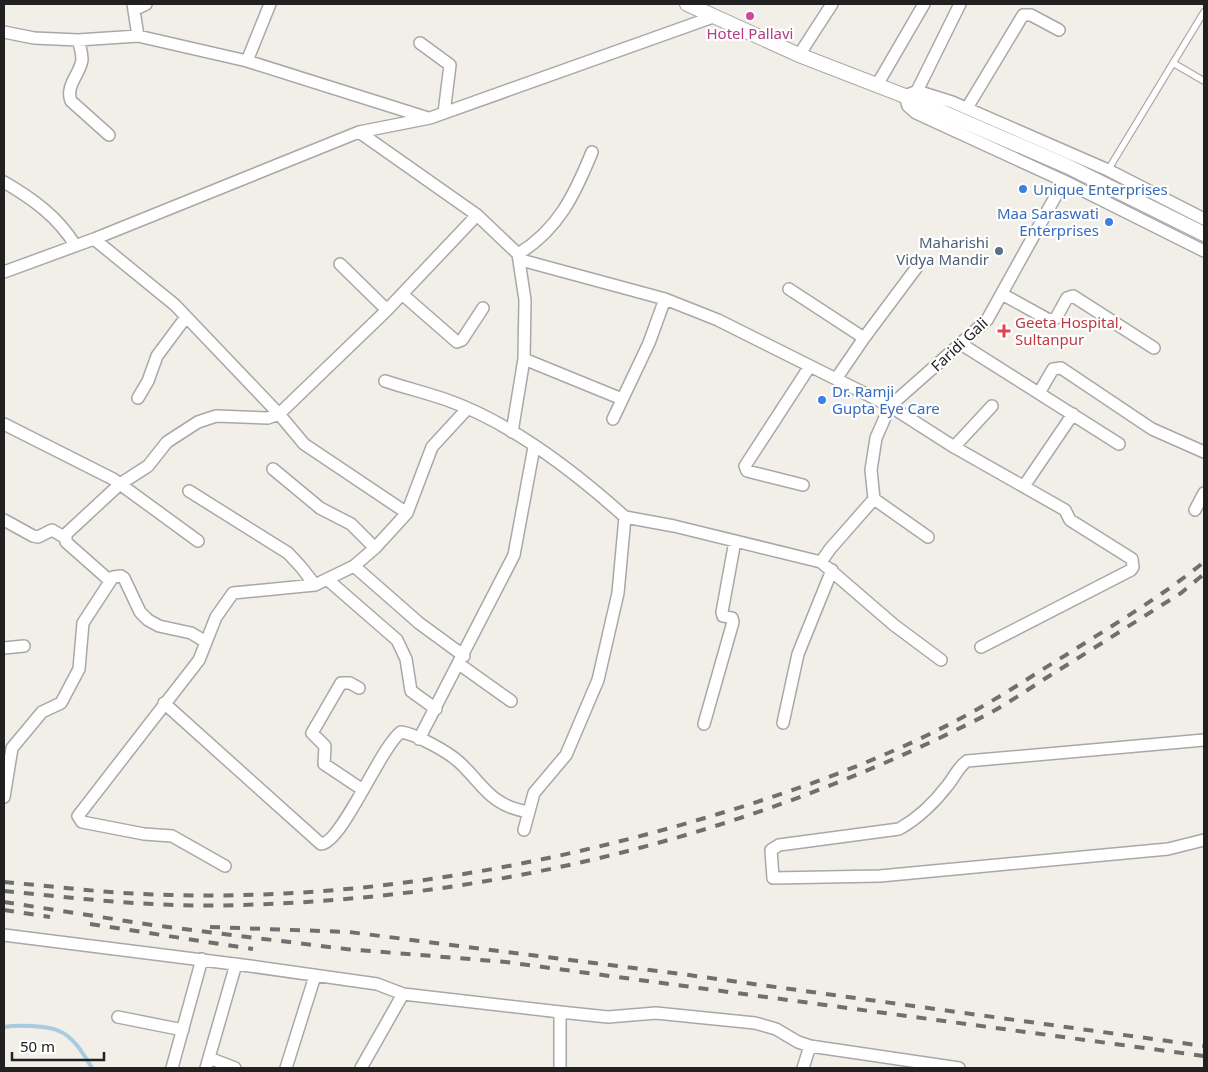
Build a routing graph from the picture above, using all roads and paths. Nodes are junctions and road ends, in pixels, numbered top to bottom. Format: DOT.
graph roads {
  1 [pos="146,4"];
  2 [pos="270,4"];
  3 [pos="687,4"];
  4 [pos="832,4"];
  5 [pos="924,4"];
  6 [pos="960,4"];
  7 [pos="133,7"];
  8 [pos="1204,12"];
  9 [pos="713,17"];
  10 [pos="1059,30"];
  11 [pos="4,32"];
  12 [pos="138,36"];
  13 [pos="78,40"];
  14 [pos="420,43"];
  15 [pos="799,55"];
  16 [pos="248,61"];
  17 [pos="1173,63"];
  18 [pos="1204,81"];
  19 [pos="877,85"];
  20 [pos="914,97"];
  21 [pos="967,108"];
  22 [pos="444,113"];
  23 [pos="430,118"];
  24 [pos="359,132"];
  25 [pos="109,135"];
  26 [pos="592,152"];
  27 [pos="1108,170"];
  28 [pos="1064,180"];
  29 [pos="4,182"];
  30 [pos="477,215"];
  31 [pos="1204,219"];
  32 [pos="1204,234"];
  33 [pos="94,239"];
  34 [pos="75,245"];
  35 [pos="1204,252"];
  36 [pos="519,257"];
  37 [pos="340,264"];
  38 [pos="917,267"];
  39 [pos="4,272"];
  40 [pos="789,289"];
  41 [pos="402,294"];
  42 [pos="1002,294"];
  43 [pos="665,299"];
  44 [pos="483,308"];
  45 [pos="387,310"];
  46 [pos="186,317"];
  47 [pos="864,338"];
  48 [pos="961,344"];
  49 [pos="1154,348"];
  50 [pos="524,359"];
  51 [pos="810,366"];
  52 [pos="836,379"];
  53 [pos="385,381"];
  54 [pos="1039,393"];
  55 [pos="138,398"];
  56 [pos="622,400"];
  57 [pos="890,406"];
  58 [pos="992,406"];
  59 [pos="467,410"];
  60 [pos="279,414"];
  61 [pos="1073,414"];
  62 [pos="613,419"];
  63 [pos="4,424"];
  64 [pos="512,432"];
  65 [pos="1119,444"];
  66 [pos="534,447"];
  67 [pos="954,447"];
  68 [pos="1204,452"];
  69 [pos="273,469"];
  70 [pos="120,484"];
  71 [pos="803,485"];
  72 [pos="1024,486"];
  73 [pos="189,491"];
  74 [pos="1204,493"];
  75 [pos="874,499"];
  76 [pos="1195,510"];
  77 [pos="407,513"];
  78 [pos="625,517"];
  79 [pos="4,520"];
  80 [pos="64,537"];
  81 [pos="928,537"];
  82 [pos="198,541"];
  83 [pos="735,541"];
  84 [pos="375,548"];
  85 [pos="821,562"];
  86 [pos="354,566"];
  87 [pos="832,570"];
  88 [pos="110,580"];
  89 [pos="328,580"];
  90 [pos="315,585"];
  91 [pos="206,642"];
  92 [pos="24,646"];
  93 [pos="982,647"];
  94 [pos="4,648"];
  95 [pos="461,660"];
  96 [pos="941,660"];
  97 [pos="359,688"];
  98 [pos="511,701"];
  99 [pos="164,703"];
  100 [pos="436,709"];
  101 [pos="704,724"];
  102 [pos="783,724"];
  103 [pos="419,739"];
  104 [pos="1204,740"];
  105 [pos="363,790"];
  106 [pos="4,797"];
  107 [pos="529,812"];
  108 [pos="524,830"];
  109 [pos="1204,840"];
  110 [pos="225,866"];
  111 [pos="4,935"];
  112 [pos="202,960"];
  113 [pos="236,964"];
  114 [pos="315,976"];
  115 [pos="403,994"];
  116 [pos="560,1012"];
  117 [pos="118,1017"];
  118 [pos="183,1030"];
  119 [pos="810,1046"];
  120 [pos="207,1063"];
  121 [pos="172,1068"];
  122 [pos="235,1068"];
  123 [pos="286,1068"];
  124 [pos="361,1068"];
  125 [pos="560,1068"];
  126 [pos="803,1068"];
  127 [pos="958,1068"];
  1 -- 7 [label="street"];
  2 -- 16 [label="street"];
  3 -- 9 [label="street"];
  4 -- 15 [label="street"];
  5 -- 19 [label="street"];
  6 -- 20 [label="street"];
  7 -- 12 [label="street"];
  8 -- 17 [label="lane"];
  9 -- 15 [label="street"];
  9 -- 22 [label="street"];
  10 -- 21 [label="street"];
  11 -- 13 [label="street"];
  12 -- 13 [label="street"];
  12 -- 16 [label="street"];
  13 -- 25 [label="street"];
  14 -- 22 [label="street"];
  15 -- 19 [label="street"];
  16 -- 23 [label="street"];
  17 -- 18 [label="lane"];
  17 -- 27 [label="lane"];
  19 -- 20 [label="street"];
  20 -- 21 [label="street"];
  20 -- 28 [label="street"];
  20 -- 32 [label="street"];
  21 -- 27 [label="street"];
  22 -- 23 [label="street"];
  23 -- 24 [label="street"];
  24 -- 30 [label="street"];
  24 -- 33 [label="street"];
  26 -- 36 [label="street"];
  27 -- 31 [label="street"];
  28 -- 35 [label="street"];
  28 -- 42 [label="street, Faridi Gali"];
  29 -- 34 [label="street"];
  30 -- 36 [label="street"];
  30 -- 41 [label="street"];
  33 -- 34 [label="street"];
  33 -- 46 [label="street"];
  34 -- 39 [label="street"];
  36 -- 43 [label="street"];
  36 -- 50 [label="street"];
  37 -- 45 [label="street"];
  38 -- 47 [label="street"];
  40 -- 47 [label="street"];
  41 -- 44 [label="street"];
  41 -- 45 [label="street"];
  42 -- 48 [label="street, Faridi Gali"];
  42 -- 49 [label="street"];
  43 -- 51 [label="street"];
  43 -- 56 [label="street"];
  45 -- 60 [label="street"];
  46 -- 55 [label="street"];
  46 -- 60 [label="street"];
  47 -- 52 [label="street"];
  48 -- 54 [label="street"];
  48 -- 57 [label="street, Faridi Gali"];
  50 -- 56 [label="street"];
  50 -- 64 [label="street"];
  51 -- 52 [label="street"];
  51 -- 71 [label="street"];
  52 -- 57 [label="street"];
  53 -- 59 [label="street"];
  54 -- 61 [label="street"];
  54 -- 68 [label="street"];
  56 -- 62 [label="street"];
  57 -- 67 [label="street"];
  57 -- 75 [label="street, Faridi Gali"];
  58 -- 67 [label="street"];
  59 -- 64 [label="street"];
  59 -- 77 [label="street"];
  60 -- 70 [label="street"];
  60 -- 77 [label="street"];
  61 -- 65 [label="street"];
  61 -- 72 [label="street"];
  63 -- 70 [label="street"];
  64 -- 66 [label="street"];
  66 -- 78 [label="street"];
  66 -- 95 [label="street"];
  67 -- 72 [label="street"];
  69 -- 84 [label="street"];
  70 -- 80 [label="street"];
  70 -- 82 [label="street"];
  72 -- 93 [label="street"];
  73 -- 90 [label="street"];
  74 -- 76 [label="street"];
  75 -- 81 [label="street"];
  75 -- 85 [label="street"];
  77 -- 84 [label="street"];
  78 -- 83 [label="street"];
  78 -- 107 [label="street"];
  79 -- 80 [label="street"];
  80 -- 88 [label="street"];
  83 -- 85 [label="street"];
  83 -- 101 [label="street"];
  84 -- 86 [label="street"];
  85 -- 87 [label="street"];
  86 -- 89 [label="street"];
  86 -- 95 [label="street"];
  87 -- 96 [label="street"];
  87 -- 102 [label="street"];
  88 -- 91 [label="street"];
  88 -- 106 [label="street"];
  89 -- 90 [label="street"];
  89 -- 100 [label="street"];
  90 -- 91 [label="street"];
  91 -- 99 [label="street"];
  92 -- 94 [label="street"];
  95 -- 98 [label="street"];
  95 -- 100 [label="street"];
  97 -- 105 [label="street"];
  99 -- 105 [label="street"];
  99 -- 110 [label="street"];
  100 -- 103 [label="street"];
  103 -- 105 [label="street"];
  103 -- 107 [label="street"];
  104 -- 109 [label="street"];
  107 -- 108 [label="street"];
  111 -- 112 [label="street"];
  112 -- 113 [label="street"];
  112 -- 118 [label="street"];
  113 -- 114 [label="street"];
  113 -- 120 [label="street"];
  114 -- 115 [label="street"];
  114 -- 123 [label="street"];
  115 -- 116 [label="street"];
  115 -- 124 [label="street"];
  116 -- 119 [label="street"];
  116 -- 125 [label="street"];
  117 -- 118 [label="street"];
  118 -- 121 [label="street"];
  119 -- 126 [label="street"];
  119 -- 127 [label="street"];
  120 -- 122 [label="street"];
}
